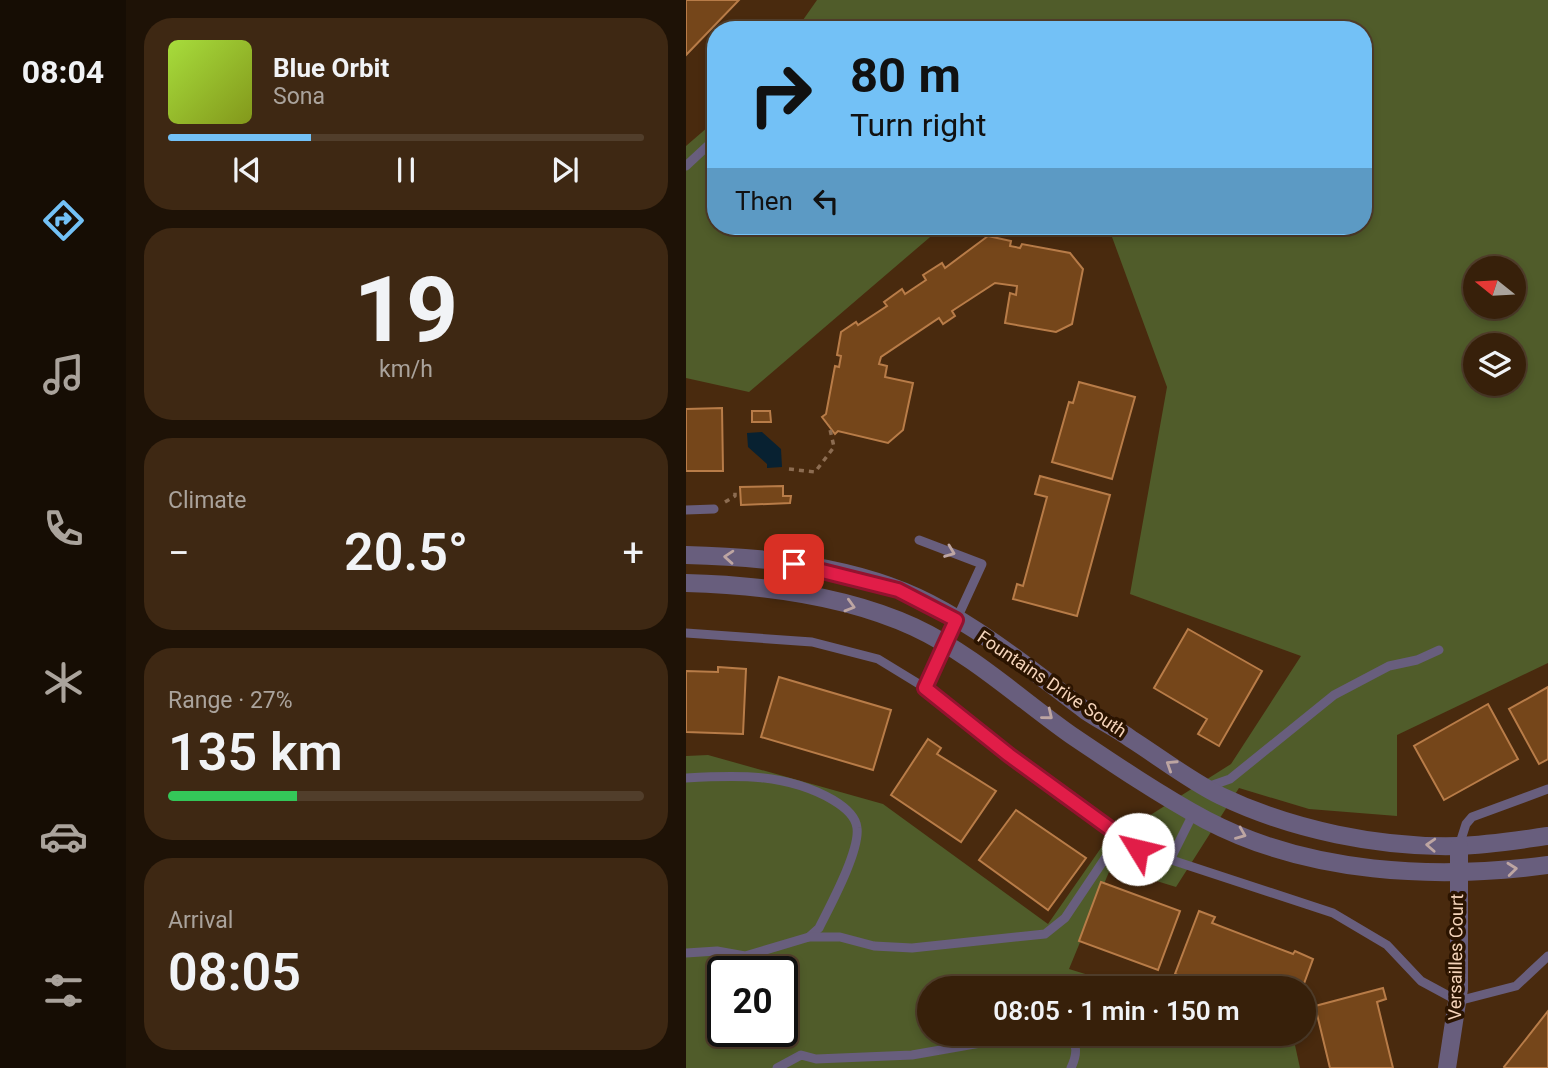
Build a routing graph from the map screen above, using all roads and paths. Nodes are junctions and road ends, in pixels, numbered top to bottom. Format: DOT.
graph roads {
  1 [pos="707,146"];
  2 [pos="686,166"];
  3 [pos="829,425"];
  4 [pos="789,469"];
  5 [pos="714,509"];
  6 [pos="686,510"];
  7 [pos="919,540"];
  8 [pos="686,555"];
  9 [pos="686,583"];
  10 [pos="956,620"];
  11 [pos="686,633"];
  12 [pos="944,645"];
  13 [pos="1439,650"];
  14 [pos="925,688"];
  15 [pos="686,778"];
  16 [pos="1207,787"];
  17 [pos="1548,789"];
  18 [pos="1194,812"];
  19 [pos="1120,836"];
  20 [pos="1548,836"];
  21 [pos="1459,846"];
  22 [pos="1170,860"];
  23 [pos="1548,864"];
  24 [pos="1458,874"];
  25 [pos="809,937"];
  26 [pos="686,953"];
  27 [pos="1548,956"];
  28 [pos="1458,1000"];
  29 [pos="963,1046"];
  30 [pos="1075,1046"];
  31 [pos="777,1068"];
  32 [pos="1071,1068"];
  33 [pos="1447,1068"];
  1 -- 2 [label="lane"];
  3 -- 4 [label="path"];
  5 -- 6 [label="lane"];
  7 -- 10 [label="lane, one-way"];
  10 -- 8 [label="street, Fountains Drive South, one-way"];
  9 -- 12 [label="street, Fountains Drive South, one-way"];
  10 -- 12 [label="lane"];
  16 -- 10 [label="street, Fountains Drive South, one-way"];
  11 -- 14 [label="lane"];
  12 -- 14 [label="lane"];
  12 -- 18 [label="street, Fountains Drive South, one-way"];
  13 -- 16 [label="lane"];
  14 -- 19 [label="lane"];
  15 -- 25 [label="lane"];
  16 -- 18 [label="street"];
  21 -- 16 [label="street, Fountains Drive South, one-way"];
  17 -- 21 [label="lane"];
  18 -- 22 [label="lane"];
  18 -- 24 [label="street, Fountains Drive South, one-way"];
  19 -- 22 [label="lane"];
  19 -- 25 [label="lane"];
  20 -- 21 [label="street, Fountains Drive South"];
  21 -- 24 [label="street, Versailles Court"];
  22 -- 28 [label="lane"];
  24 -- 23 [label="street, Fountains Drive South, one-way"];
  24 -- 28 [label="street, Versailles Court"];
  25 -- 26 [label="lane"];
  27 -- 28 [label="lane"];
  28 -- 33 [label="street, Versailles Court"];
  29 -- 31 [label="lane"];
  30 -- 32 [label="lane"];
}
